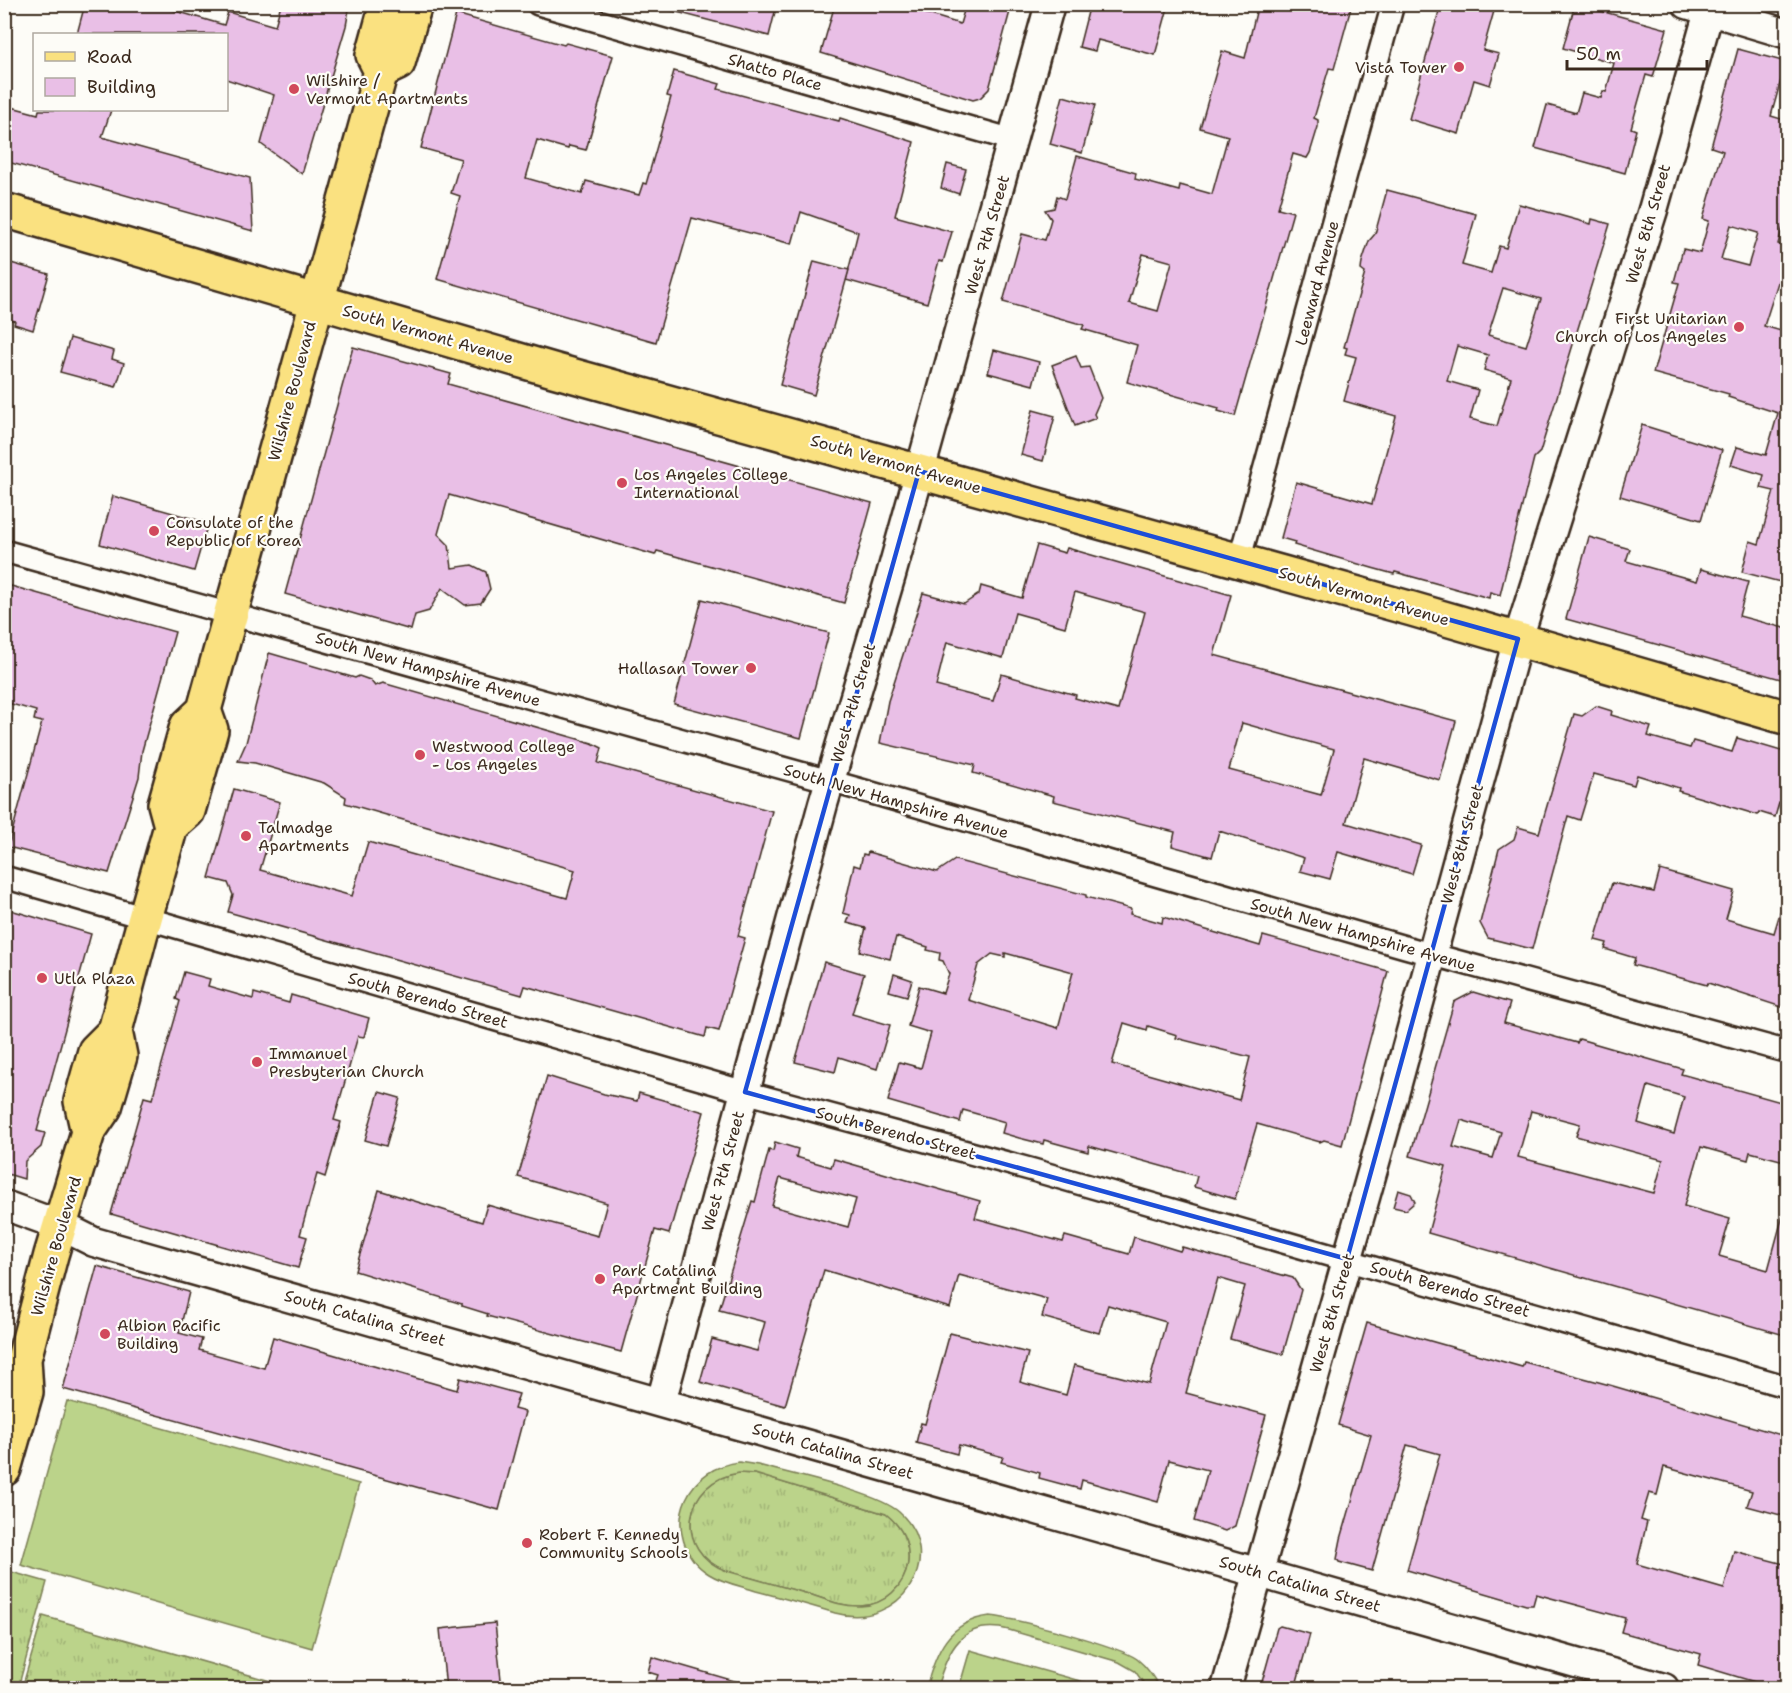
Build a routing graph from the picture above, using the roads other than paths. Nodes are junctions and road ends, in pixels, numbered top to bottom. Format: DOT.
graph roads {
  1 [pos="387,4"];
  2 [pos="416,4"];
  3 [pos="538,4"];
  4 [pos="1050,4"];
  5 [pos="1393,4"];
  6 [pos="1702,7"];
  7 [pos="1788,34"];
  8 [pos="381,71"];
  9 [pos="1013,140"];
  10 [pos="4,210"];
  11 [pos="316,301"];
  12 [pos="919,471"];
  13 [pos="4,551"];
  14 [pos="1239,561"];
  15 [pos="231,614"];
  16 [pos="1518,639"];
  17 [pos="1788,718"];
  18 [pos="830,782"];
  19 [pos="4,877"];
  20 [pos="146,919"];
  21 [pos="1433,955"];
  22 [pos="1788,1052"];
  23 [pos="745,1092"];
  24 [pos="4,1205"];
  25 [pos="62,1226"];
  26 [pos="1347,1259"];
  27 [pos="24,1359"];
  28 [pos="4,1385"];
  29 [pos="1788,1387"];
  30 [pos="661,1402"];
  31 [pos="4,1469"];
  32 [pos="1259,1572"];
  33 [pos="1226,1689"];
  34 [pos="1664,1689"];
  1 -- 8 [label="main road, Wilshire Boulevard"];
  2 -- 8 [label="main road"];
  3 -- 9 [label="street, Shatto Place"];
  4 -- 9 [label="street, West 7th Street"];
  5 -- 14 [label="street, Leeward Avenue"];
  6 -- 7 [label="street"];
  6 -- 16 [label="street, West 8th Street"];
  8 -- 11 [label="main road, Wilshire Boulevard"];
  9 -- 12 [label="street, West 7th Street"];
  10 -- 11 [label="main road, South Vermont Avenue"];
  11 -- 12 [label="main road, South Vermont Avenue"];
  11 -- 15 [label="main road, Wilshire Boulevard"];
  12 -- 14 [label="main road, South Vermont Avenue"];
  12 -- 18 [label="street, West 7th Street"];
  13 -- 15 [label="street, South New Hampshire Avenue"];
  14 -- 16 [label="main road, South Vermont Avenue"];
  15 -- 18 [label="street, South New Hampshire Avenue"];
  15 -- 20 [label="main road, Wilshire Boulevard"];
  16 -- 17 [label="main road, South Vermont Avenue"];
  16 -- 21 [label="street, West 8th Street"];
  18 -- 21 [label="street, South New Hampshire Avenue"];
  18 -- 23 [label="street, West 7th Street"];
  19 -- 20 [label="street, South Berendo Street"];
  20 -- 23 [label="street, South Berendo Street"];
  20 -- 25 [label="main road, Wilshire Boulevard"];
  21 -- 22 [label="street, South New Hampshire Avenue"];
  21 -- 26 [label="street, West 8th Street"];
  23 -- 26 [label="street, South Berendo Street"];
  23 -- 30 [label="street, West 7th Street"];
  24 -- 25 [label="street, South Catalina Street"];
  25 -- 27 [label="main road, Wilshire Boulevard"];
  25 -- 30 [label="street, South Catalina Street"];
  26 -- 29 [label="street, South Berendo Street"];
  26 -- 32 [label="street, West 8th Street"];
  27 -- 28 [label="main road, Wilshire Boulevard"];
  27 -- 31 [label="main road, Wilshire Boulevard"];
  30 -- 32 [label="street, South Catalina Street"];
  32 -- 33 [label="street, West 8th Street"];
  32 -- 34 [label="street, South Catalina Street"];
}
